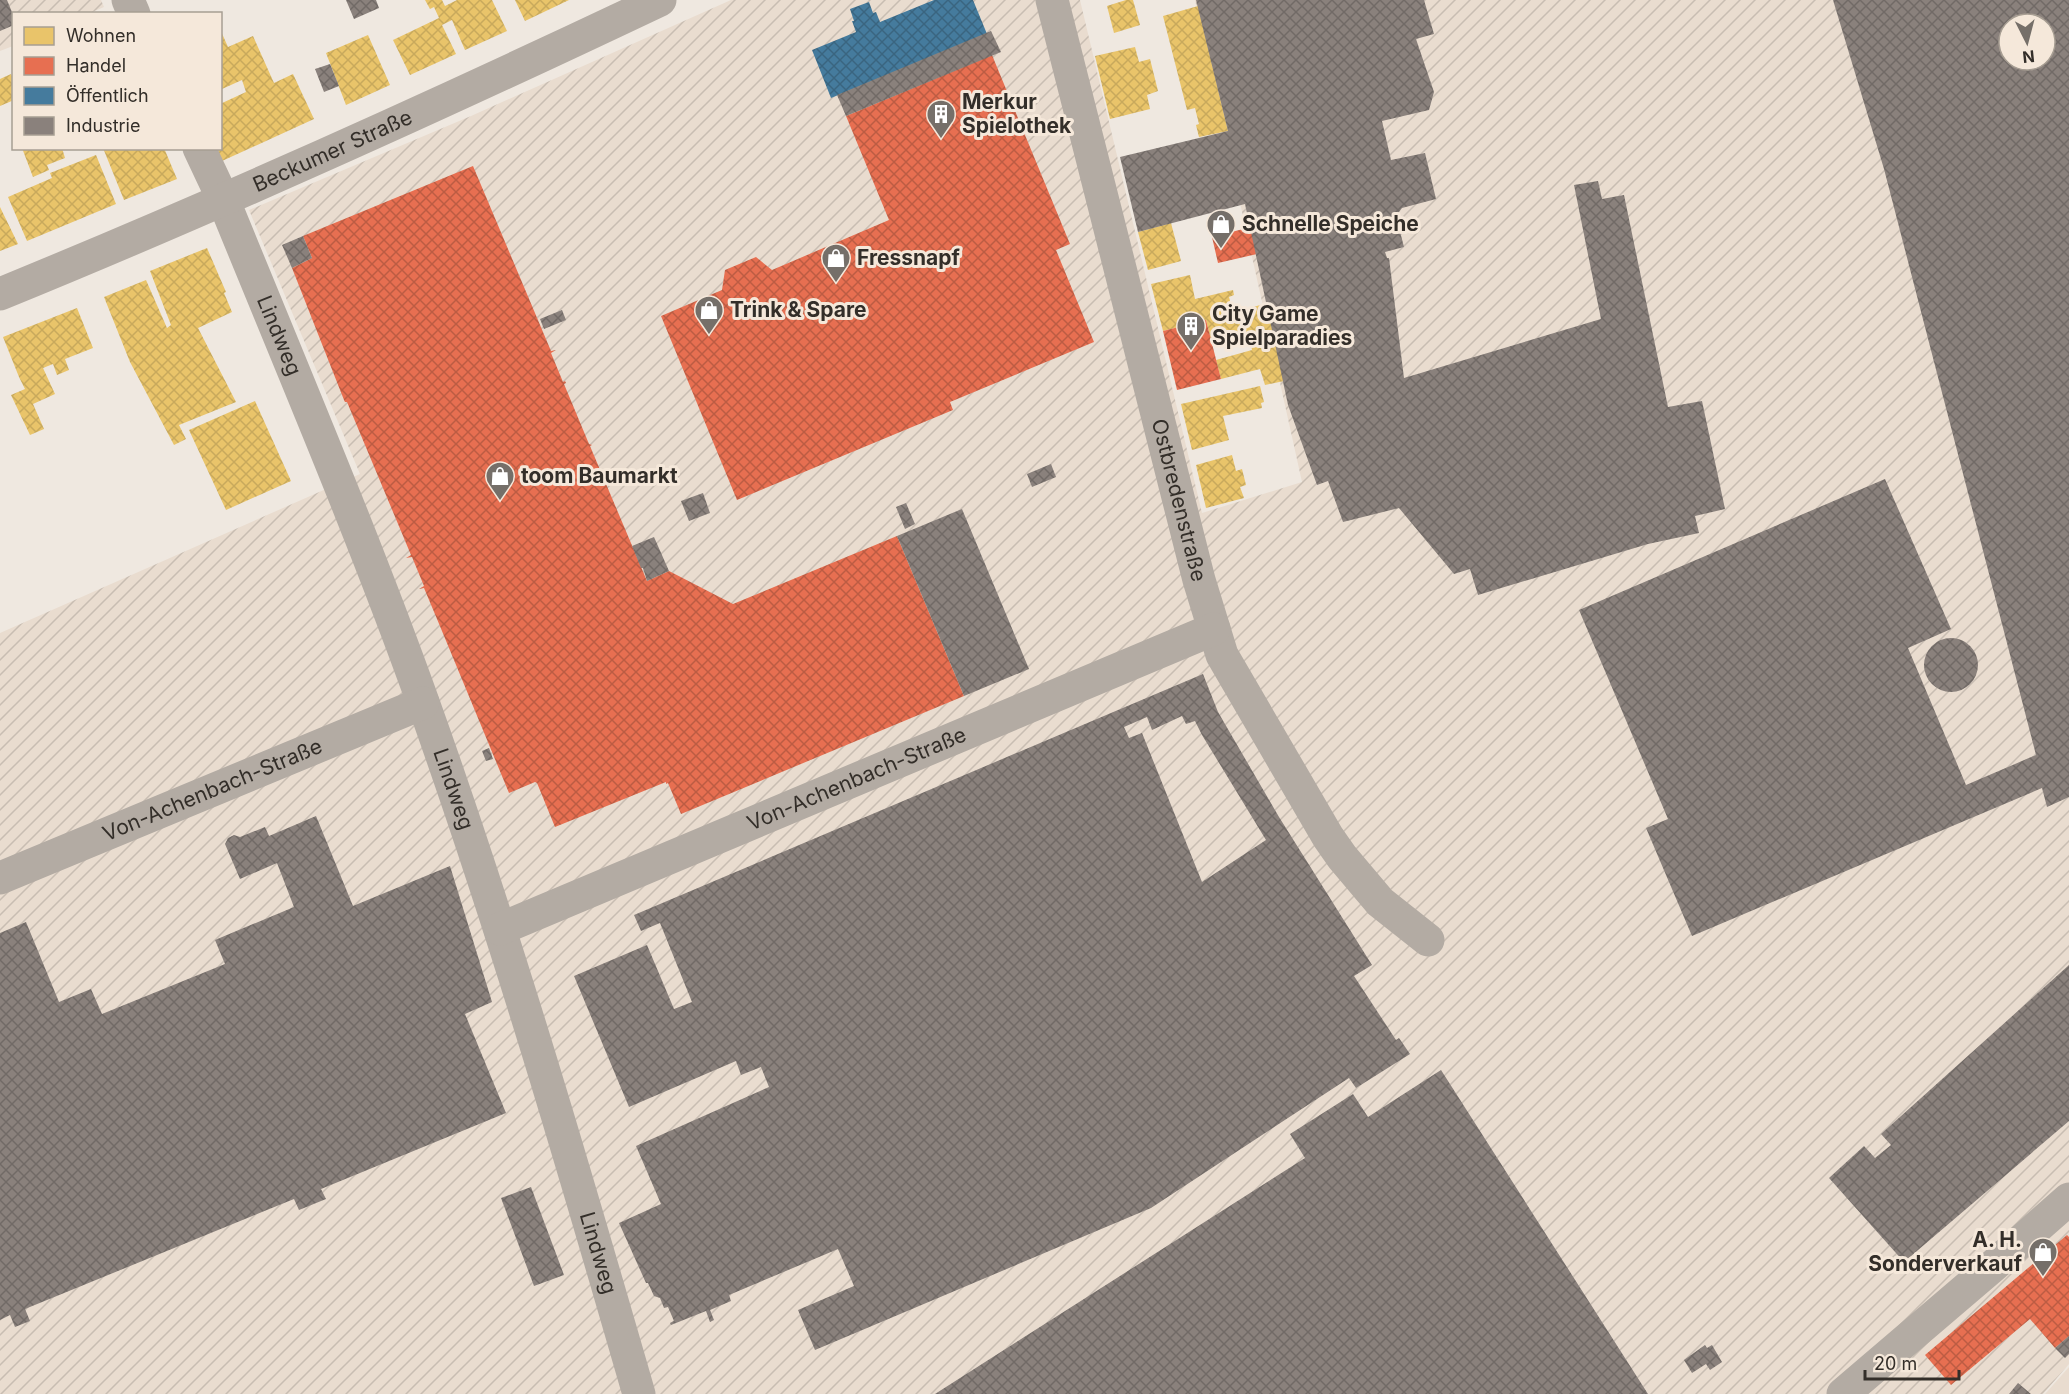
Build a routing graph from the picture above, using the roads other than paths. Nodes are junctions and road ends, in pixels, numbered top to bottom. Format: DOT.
graph roads {
  1 [pos="660,0"];
  2 [pos="1052,0"];
  3 [pos="200,150"];
  4 [pos="223,199"];
  5 [pos="0,294"];
  6 [pos="1214,629"];
  7 [pos="423,703"];
  8 [pos="0,878"];
  9 [pos="500,929"];
  10 [pos="1428,940"];
  11 [pos="2069,1199"];
  12 [pos="639,1394"];
  13 [pos="1843,1394"];
  1 -- 4 [label="street, Beckumer Straße"];
  2 -- 6 [label="street, Ostbredenstraße"];
  3 -- 4 [label="street, Lindweg"];
  4 -- 5 [label="street, Beckumer Straße"];
  4 -- 7 [label="street, Lindweg"];
  6 -- 9 [label="street, Von-Achenbach-Straße"];
  6 -- 10 [label="street, Ostbredenstraße"];
  7 -- 8 [label="street, Von-Achenbach-Straße"];
  7 -- 9 [label="street, Lindweg"];
  9 -- 12 [label="street, Lindweg"];
  11 -- 13 [label="street"];
}
